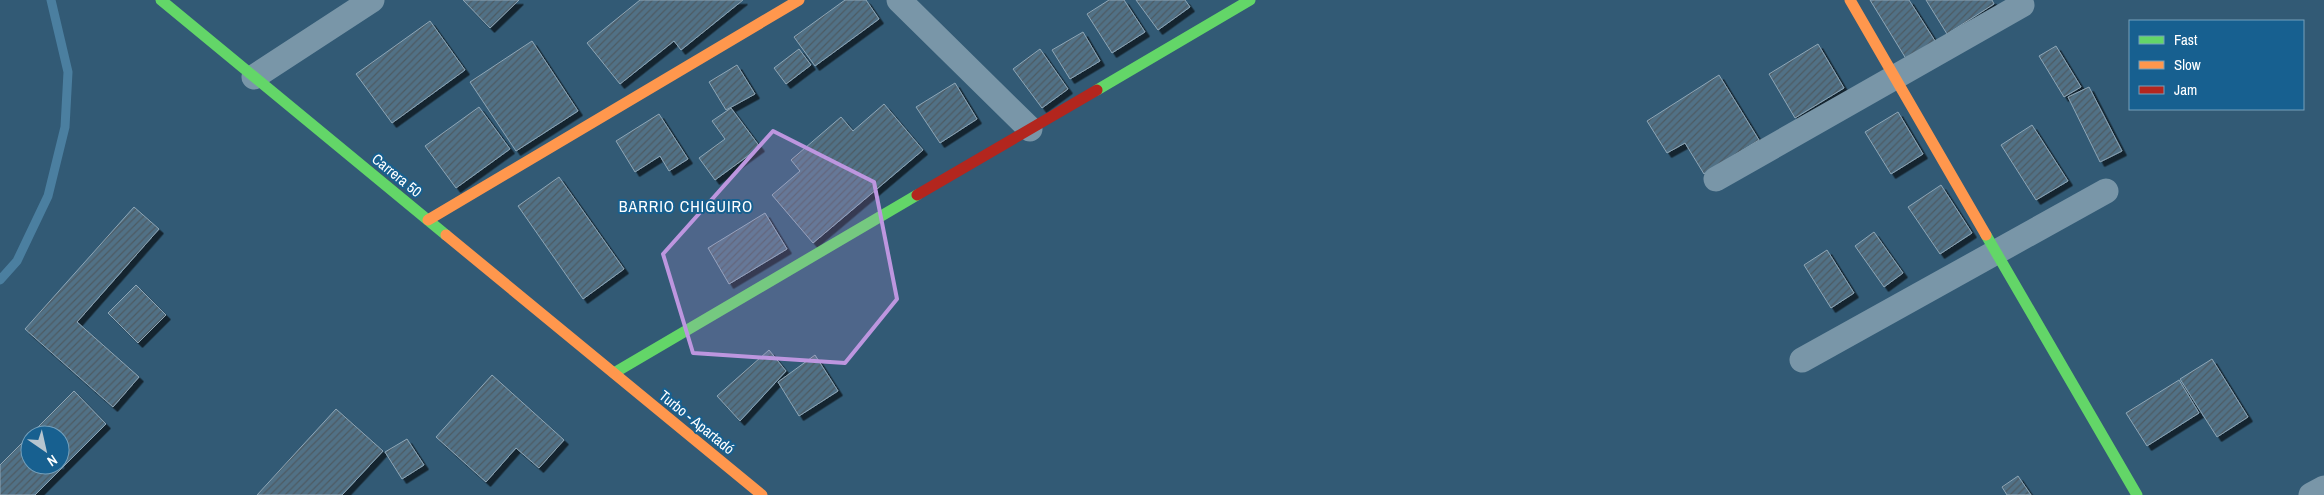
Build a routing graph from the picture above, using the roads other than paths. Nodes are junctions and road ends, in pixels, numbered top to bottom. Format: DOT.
graph roads {
  1 [pos="161,0"];
  2 [pos="372,0"];
  3 [pos="799,0"];
  4 [pos="899,0"];
  5 [pos="1250,0"];
  6 [pos="1850,0"];
  7 [pos="2022,5"];
  8 [pos="254,77"];
  9 [pos="1895,77"];
  10 [pos="1030,129"];
  11 [pos="1716,180"];
  12 [pos="2106,191"];
  13 [pos="428,220"];
  14 [pos="1996,252"];
  15 [pos="1802,360"];
  16 [pos="614,373"];
  17 [pos="2324,488"];
  18 [pos="762,495"];
  19 [pos="2137,495"];
  20 [pos="2311,495"];
  1 -- 8 [label="street, Carrera 50"];
  2 -- 8 [label="street"];
  3 -- 13 [label="street"];
  4 -- 10 [label="street"];
  5 -- 10 [label="street"];
  6 -- 9 [label="street"];
  7 -- 9 [label="street"];
  8 -- 13 [label="street, Carrera 50"];
  9 -- 11 [label="street"];
  9 -- 14 [label="street"];
  10 -- 16 [label="street"];
  12 -- 14 [label="street"];
  13 -- 16 [label="street, Carrera 50"];
  14 -- 15 [label="street"];
  14 -- 19 [label="street"];
  16 -- 18 [label="street, Turbo - Apartadó"];
  17 -- 20 [label="street"];
}
